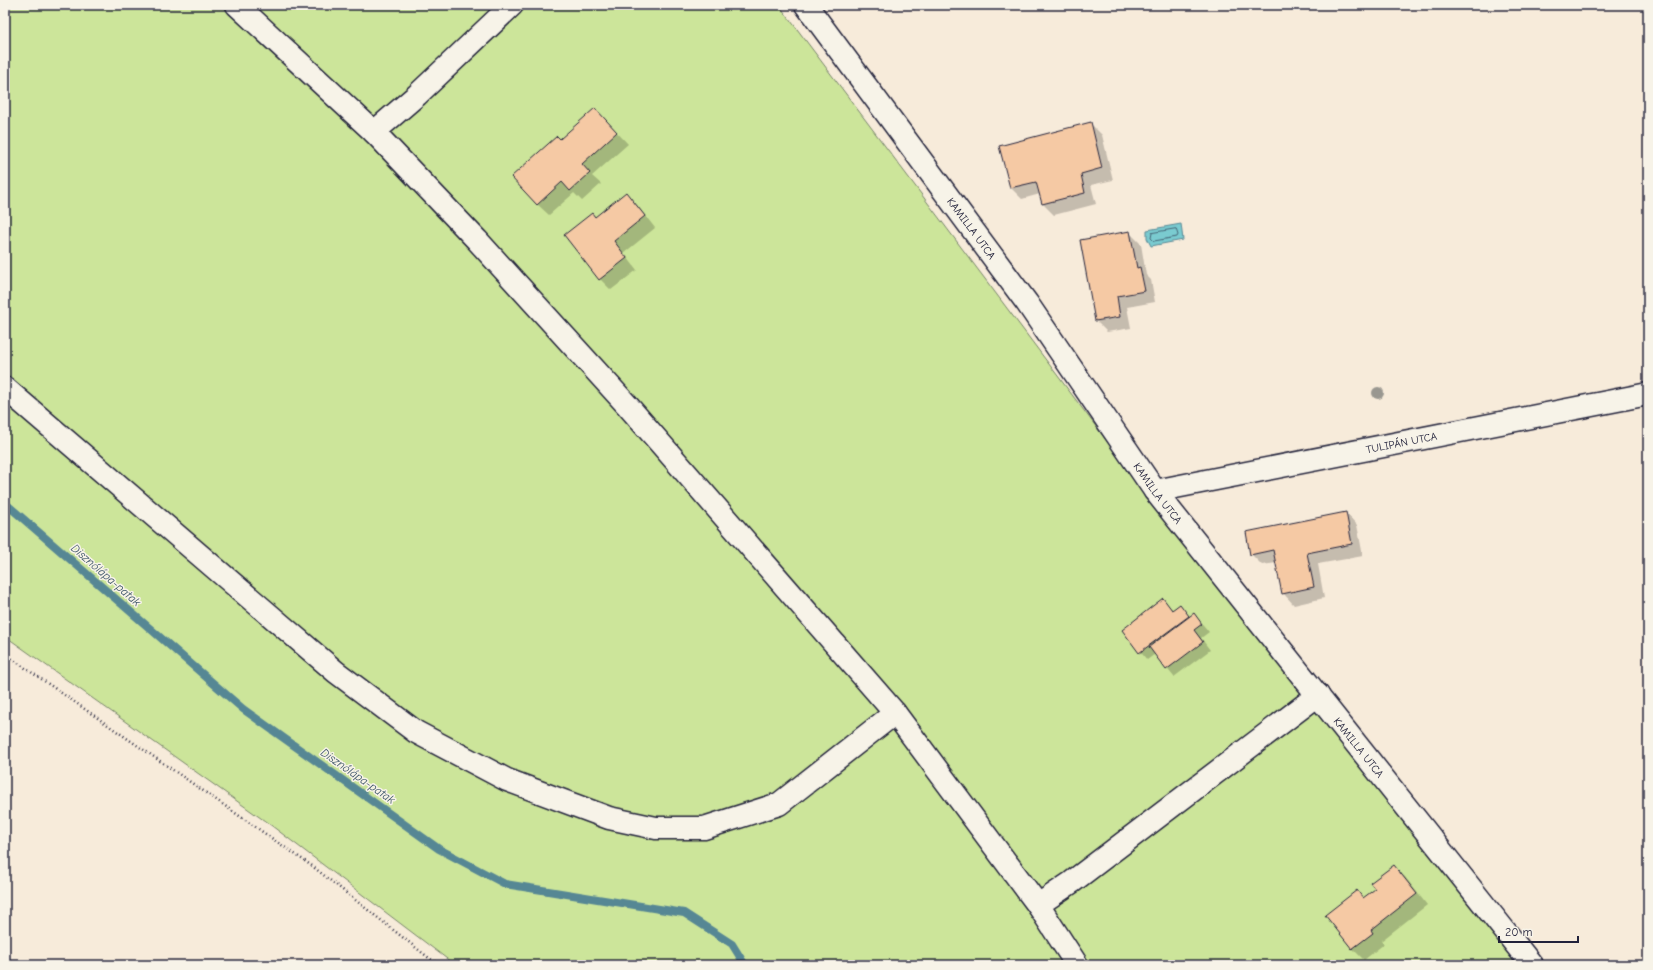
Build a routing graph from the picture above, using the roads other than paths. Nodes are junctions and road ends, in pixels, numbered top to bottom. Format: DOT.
graph roads {
  1 [pos="237,5"];
  2 [pos="512,5"];
  3 [pos="806,5"];
  4 [pos="374,132"];
  5 [pos="5,388"];
  6 [pos="1648,394"];
  7 [pos="1155,491"];
  8 [pos="1318,695"];
  9 [pos="895,713"];
  10 [pos="1038,905"];
  11 [pos="1077,965"];
  12 [pos="1532,965"];
  1 -- 4 [label="street"];
  2 -- 4 [label="street"];
  3 -- 7 [label="street, KAMILLA UTCA"];
  4 -- 9 [label="street"];
  5 -- 9 [label="street"];
  6 -- 7 [label="street, TULIPÁN UTCA"];
  7 -- 8 [label="street, KAMILLA UTCA"];
  8 -- 10 [label="street"];
  8 -- 12 [label="street, KAMILLA UTCA"];
  9 -- 10 [label="street"];
  10 -- 11 [label="street"];
}
